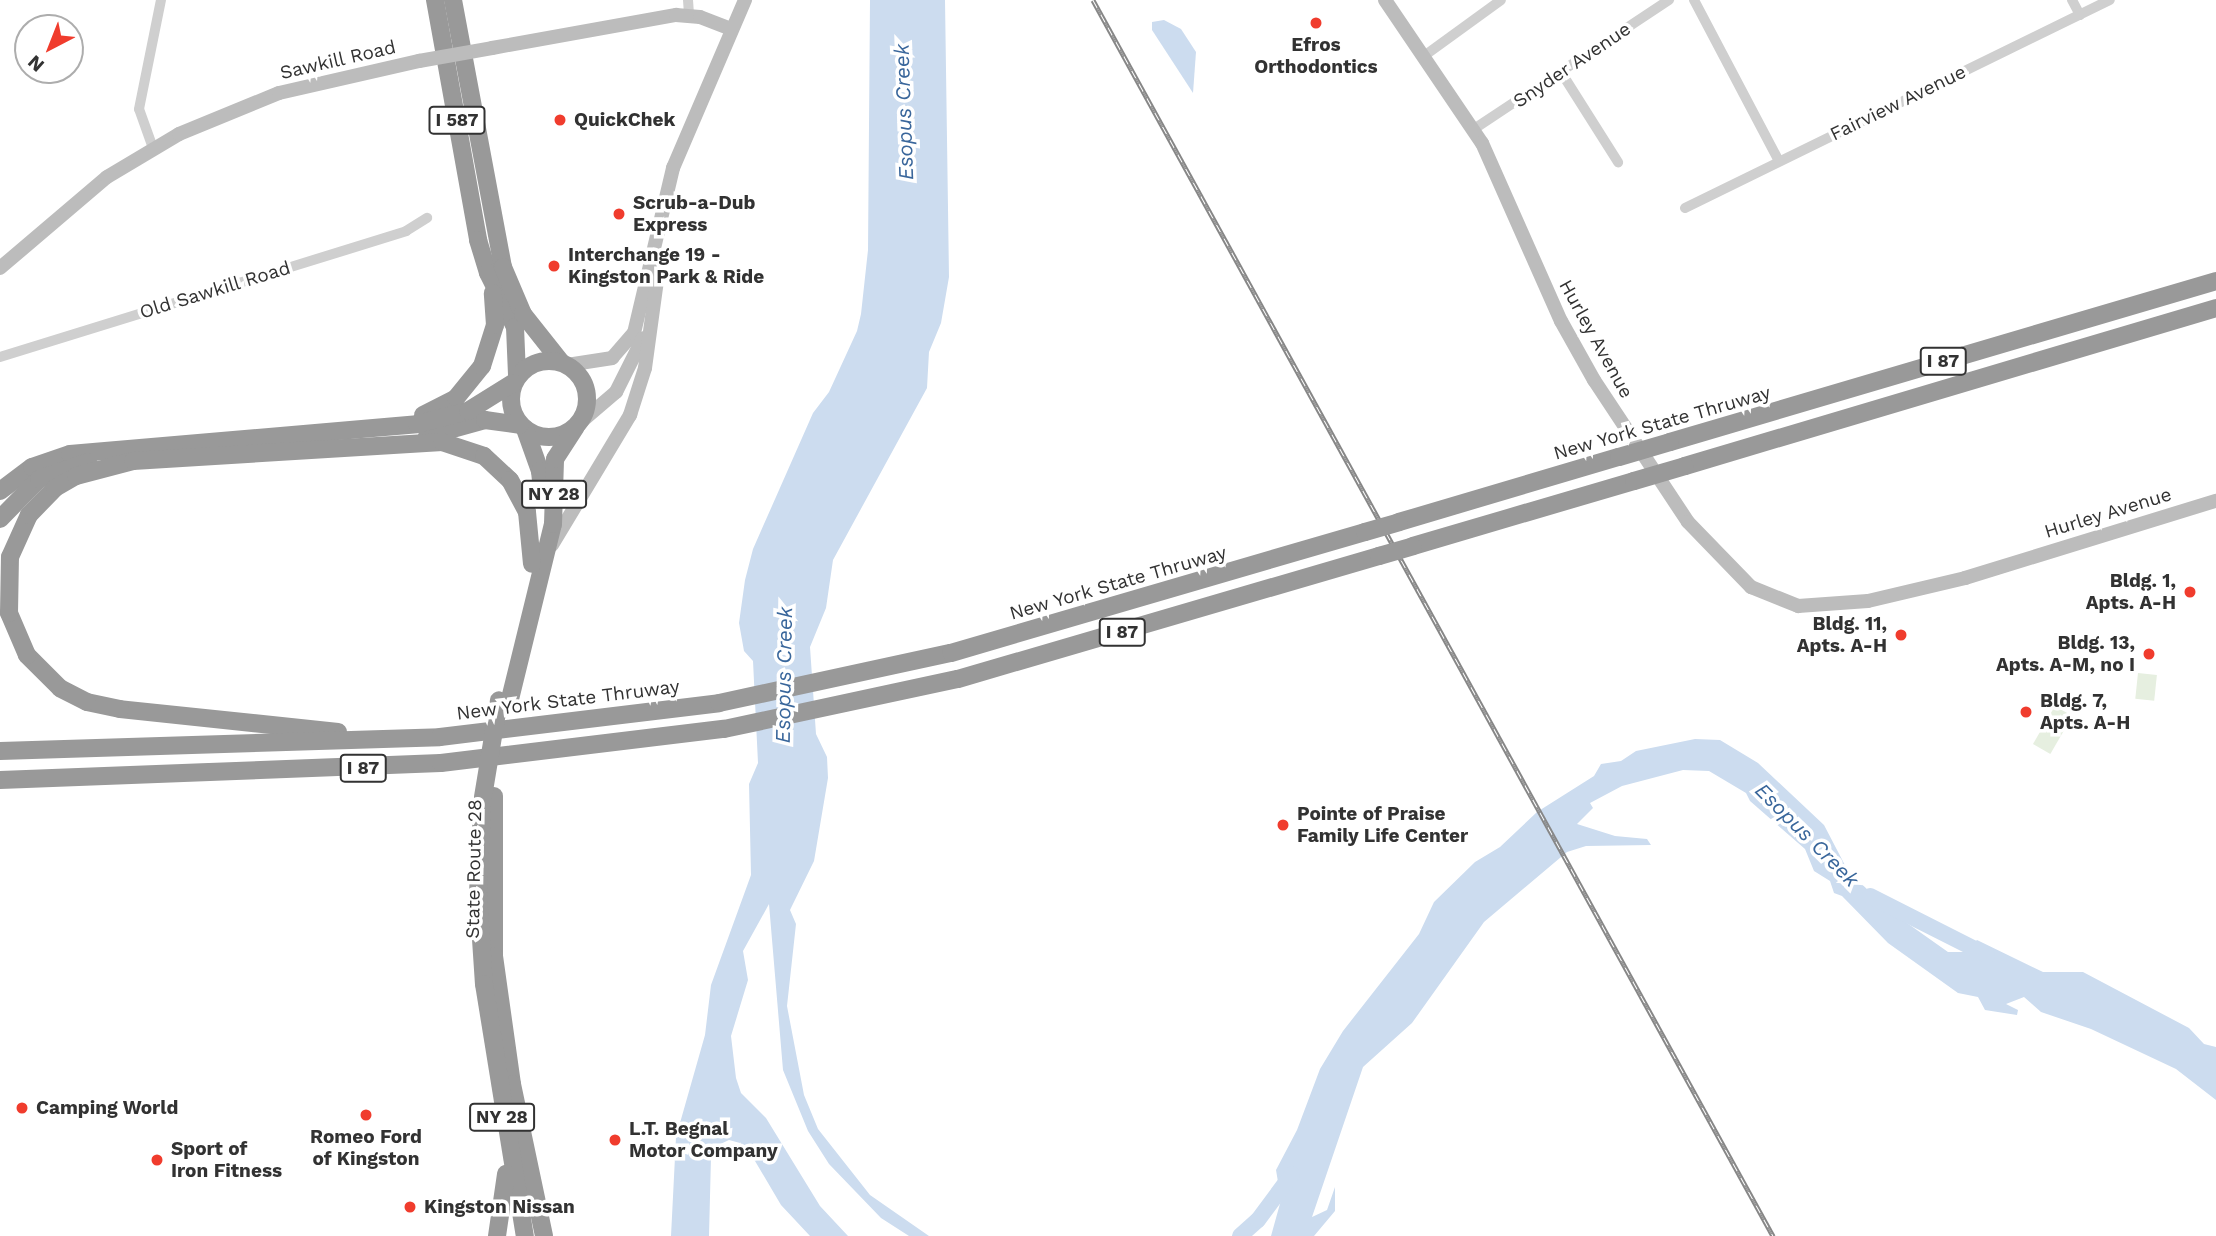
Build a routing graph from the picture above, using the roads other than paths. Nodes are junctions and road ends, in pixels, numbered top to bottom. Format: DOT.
graph roads {
  1 [pos="161,0"];
  2 [pos="436,0"];
  3 [pos="453,0"];
  4 [pos="688,0"];
  5 [pos="745,0"];
  6 [pos="1385,0"];
  7 [pos="1501,0"];
  8 [pos="1669,0"];
  9 [pos="1694,0"];
  10 [pos="2072,0"];
  11 [pos="2110,0"];
  12 [pos="2080,15"];
  13 [pos="689,16"];
  14 [pos="732,29"];
  15 [pos="1424,56"];
  16 [pos="1561,72"];
  17 [pos="1474,129"];
  18 [pos="153,148"];
  19 [pos="1779,161"];
  20 [pos="1618,162"];
  21 [pos="1685,208"];
  22 [pos="426,218"];
  23 [pos="658,241"];
  24 [pos="0,268"];
  25 [pos="488,273"];
  26 [pos="657,280"];
  27 [pos="2216,281"];
  28 [pos="2216,308"];
  29 [pos="0,357"];
  30 [pos="564,364"];
  31 [pos="515,379"];
  32 [pos="579,424"];
  33 [pos="522,427"];
  34 [pos="358,430"];
  35 [pos="393,443"];
  36 [pos="91,451"];
  37 [pos="133,461"];
  38 [pos="0,491"];
  39 [pos="2216,501"];
  40 [pos="0,505"];
  41 [pos="0,519"];
  42 [pos="539,560"];
  43 [pos="440,737"];
  44 [pos="0,751"];
  45 [pos="6,780"];
  46 [pos="489,796"];
  47 [pos="507,1146"];
  48 [pos="530,1172"];
  49 [pos="497,1236"];
  50 [pos="525,1236"];
  51 [pos="544,1236"];
  52 [pos="552,1236"];
  1 -- 18 [label="street"];
  2 -- 25 [label="highway, I 587"];
  3 -- 30 [label="highway, I 587"];
  4 -- 13 [label="street"];
  5 -- 14 [label="street"];
  6 -- 15 [label="street, Hurley Avenue"];
  7 -- 15 [label="street"];
  8 -- 16 [label="street, Snyder Avenue"];
  9 -- 19 [label="street"];
  10 -- 12 [label="street"];
  11 -- 12 [label="street, Fairview Avenue"];
  12 -- 19 [label="street, Fairview Avenue"];
  13 -- 14 [label="street, Sawkill Road"];
  13 -- 18 [label="street, Sawkill Road, bridge"];
  14 -- 23 [label="street"];
  15 -- 17 [label="street, Hurley Avenue"];
  16 -- 17 [label="street, Snyder Avenue"];
  16 -- 20 [label="street"];
  17 -- 39 [label="street, Hurley Avenue"];
  18 -- 24 [label="street, Sawkill Road"];
  19 -- 21 [label="street, Fairview Avenue"];
  22 -- 29 [label="street, Old Sawkill Road"];
  23 -- 26 [label="street"];
  23 -- 30 [label="street"];
  25 -- 31 [label="highway, I 587"];
  25 -- 34 [label="highway"];
  26 -- 32 [label="street"];
  26 -- 42 [label="street"];
  27 -- 43 [label="highway, New York State Thruway / I 87, bridge"];
  28 -- 45 [label="highway, I 87, bridge"];
  30 -- 31 [label="highway"];
  30 -- 32 [label="highway"];
  31 -- 33 [label="highway"];
  31 -- 34 [label="highway"];
  32 -- 33 [label="highway"];
  32 -- 42 [label="highway, State Route 28 / NY 28"];
  33 -- 35 [label="highway"];
  33 -- 42 [label="highway, State Route 28 / NY 28"];
  34 -- 36 [label="highway"];
  35 -- 37 [label="highway"];
  35 -- 42 [label="highway"];
  36 -- 38 [label="highway"];
  36 -- 40 [label="highway"];
  37 -- 41 [label="highway"];
  37 -- 43 [label="highway"];
  42 -- 46 [label="highway, State Route 28 / NY 28, bridge"];
  43 -- 44 [label="highway, New York State Thruway / I 87"];
  46 -- 47 [label="highway, State Route 28 / NY 28"];
  46 -- 48 [label="highway, State Route 28 / NY 28"];
  47 -- 49 [label="highway"];
  47 -- 50 [label="highway, State Route 28 / NY 28"];
  48 -- 51 [label="highway, State Route 28 / NY 28"];
  48 -- 52 [label="highway"];
}
